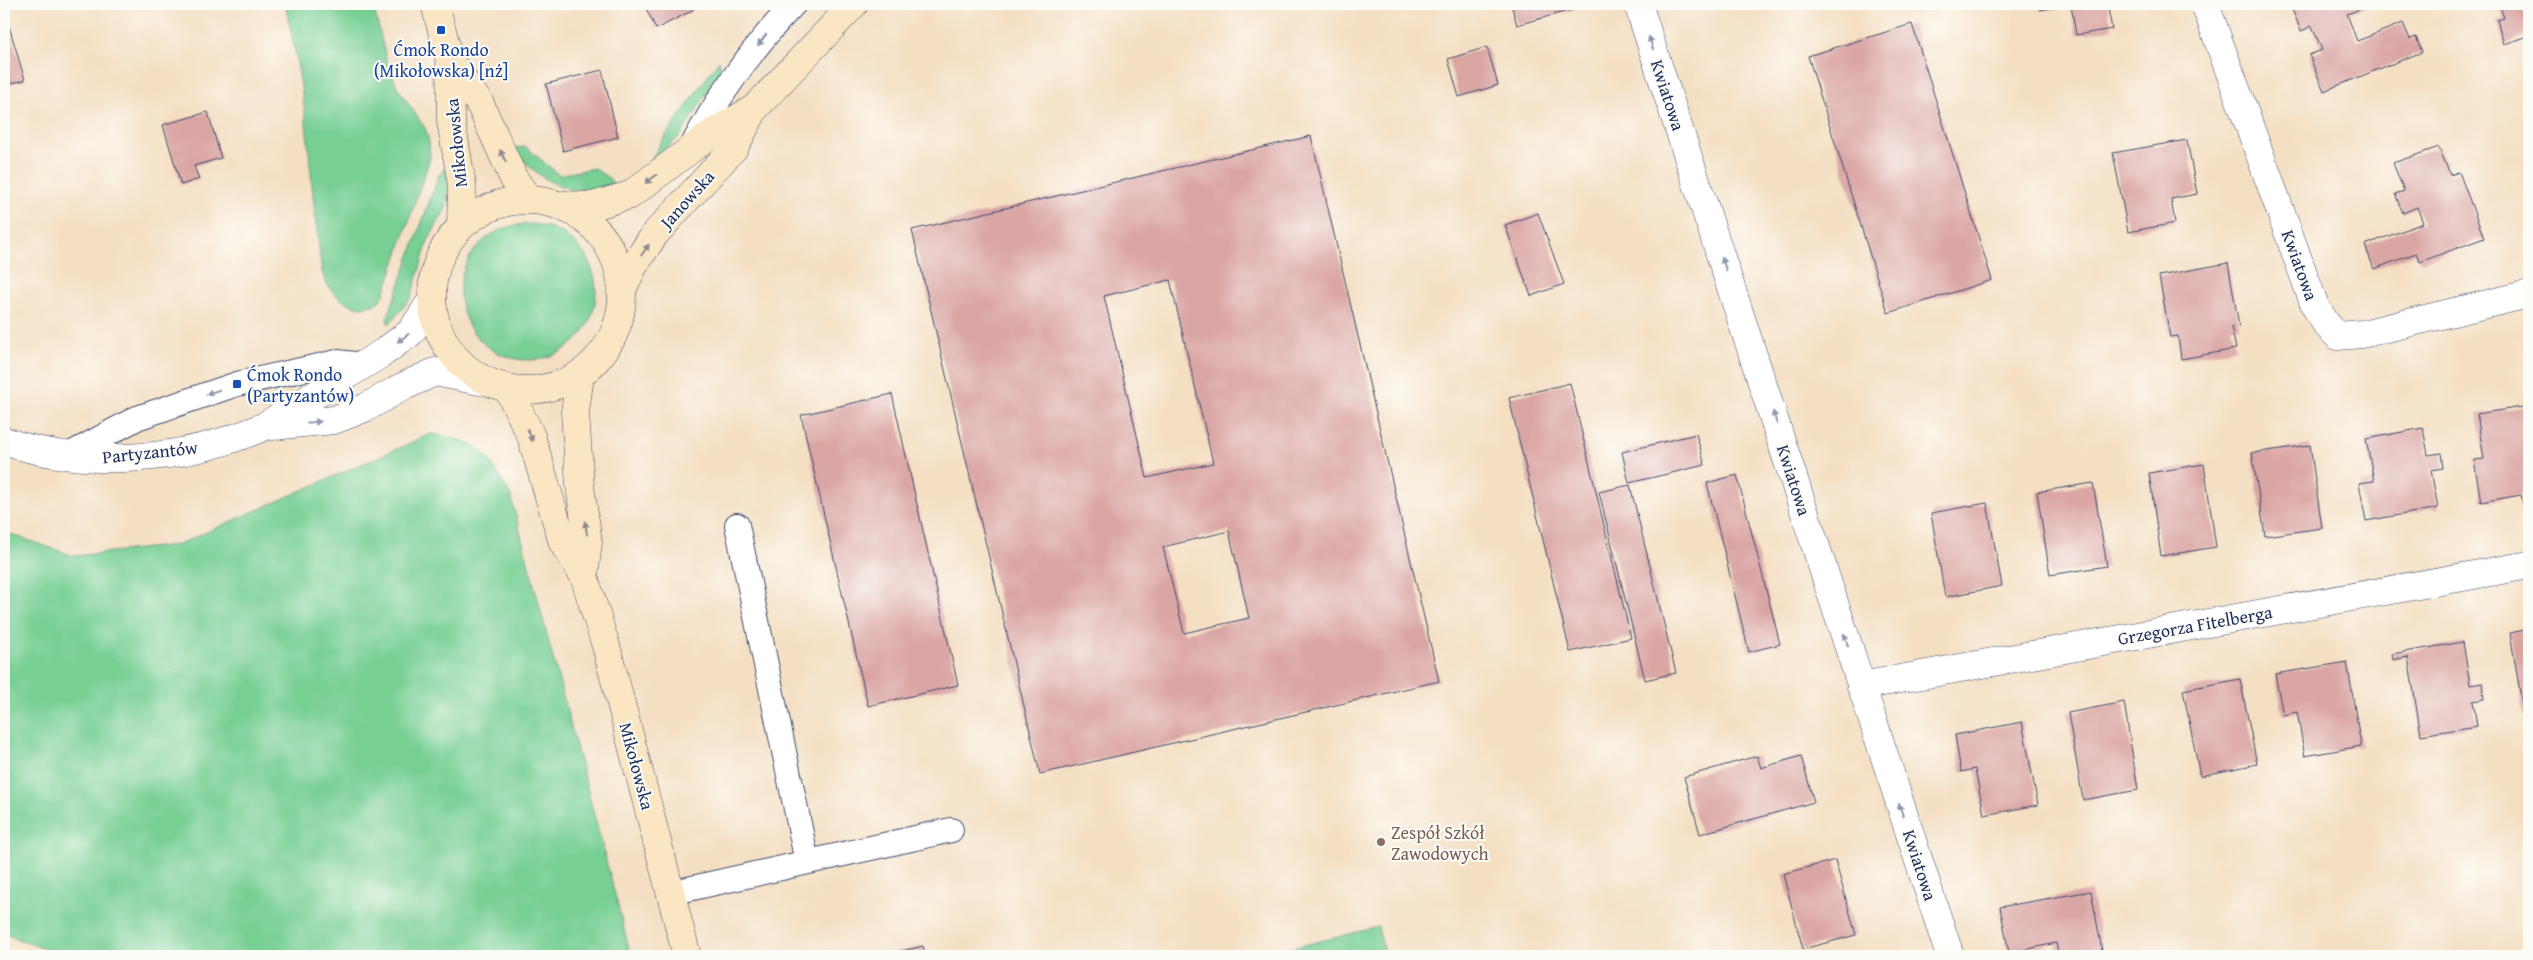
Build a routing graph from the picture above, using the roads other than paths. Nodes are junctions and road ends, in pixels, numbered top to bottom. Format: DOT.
graph roads {
  1 [pos="434,4"];
  2 [pos="794,4"];
  3 [pos="854,4"];
  4 [pos="1638,4"];
  5 [pos="2205,4"];
  6 [pos="450,61"];
  7 [pos="755,108"];
  8 [pos="690,150"];
  9 [pos="528,198"];
  10 [pos="564,204"];
  11 [pos="461,225"];
  12 [pos="621,292"];
  13 [pos="2529,294"];
  14 [pos="432,300"];
  15 [pos="363,365"];
  16 [pos="580,376"];
  17 [pos="480,381"];
  18 [pos="509,391"];
  19 [pos="265,426"];
  20 [pos="4,440"];
  21 [pos="69,455"];
  22 [pos="737,525"];
  23 [pos="2529,565"];
  24 [pos="584,576"];
  25 [pos="1860,686"];
  26 [pos="951,830"];
  27 [pos="807,862"];
  28 [pos="670,893"];
  29 [pos="687,956"];
  30 [pos="1950,956"];
  1 -- 6 [label="street, Mikołowska"];
  2 -- 8 [label="lane, one-way"];
  3 -- 7 [label="street, Janowska"];
  25 -- 4 [label="street, Kwiatowa, one-way"];
  5 -- 13 [label="street, Kwiatowa"];
  9 -- 6 [label="street, Mikołowska, one-way"];
  6 -- 11 [label="street, Mikołowska"];
  7 -- 8 [label="street, Janowska"];
  12 -- 7 [label="street, Janowska, one-way"];
  8 -- 10 [label="street, Janowska, one-way"];
  9 -- 10 [label="street, Janowska"];
  9 -- 11 [label="street, Janowska"];
  10 -- 12 [label="street"];
  11 -- 14 [label="street"];
  12 -- 16 [label="street"];
  14 -- 15 [label="street, Partyzantów, one-way"];
  14 -- 17 [label="street"];
  15 -- 19 [label="street, Partyzantów"];
  15 -- 21 [label="lane, one-way"];
  16 -- 18 [label="street"];
  24 -- 16 [label="street, Mikołowska, one-way"];
  17 -- 18 [label="street"];
  19 -- 17 [label="street, Partyzantów, one-way"];
  18 -- 24 [label="street, Mikołowska, one-way"];
  19 -- 21 [label="street, Partyzantów"];
  20 -- 21 [label="street, Partyzantów"];
  22 -- 27 [label="lane"];
  23 -- 25 [label="street, Grzegorza Fitelberga"];
  24 -- 28 [label="street, Mikołowska"];
  30 -- 25 [label="street, Kwiatowa, one-way"];
  26 -- 27 [label="lane"];
  27 -- 28 [label="lane"];
  28 -- 29 [label="street, Mikołowska"];
}
